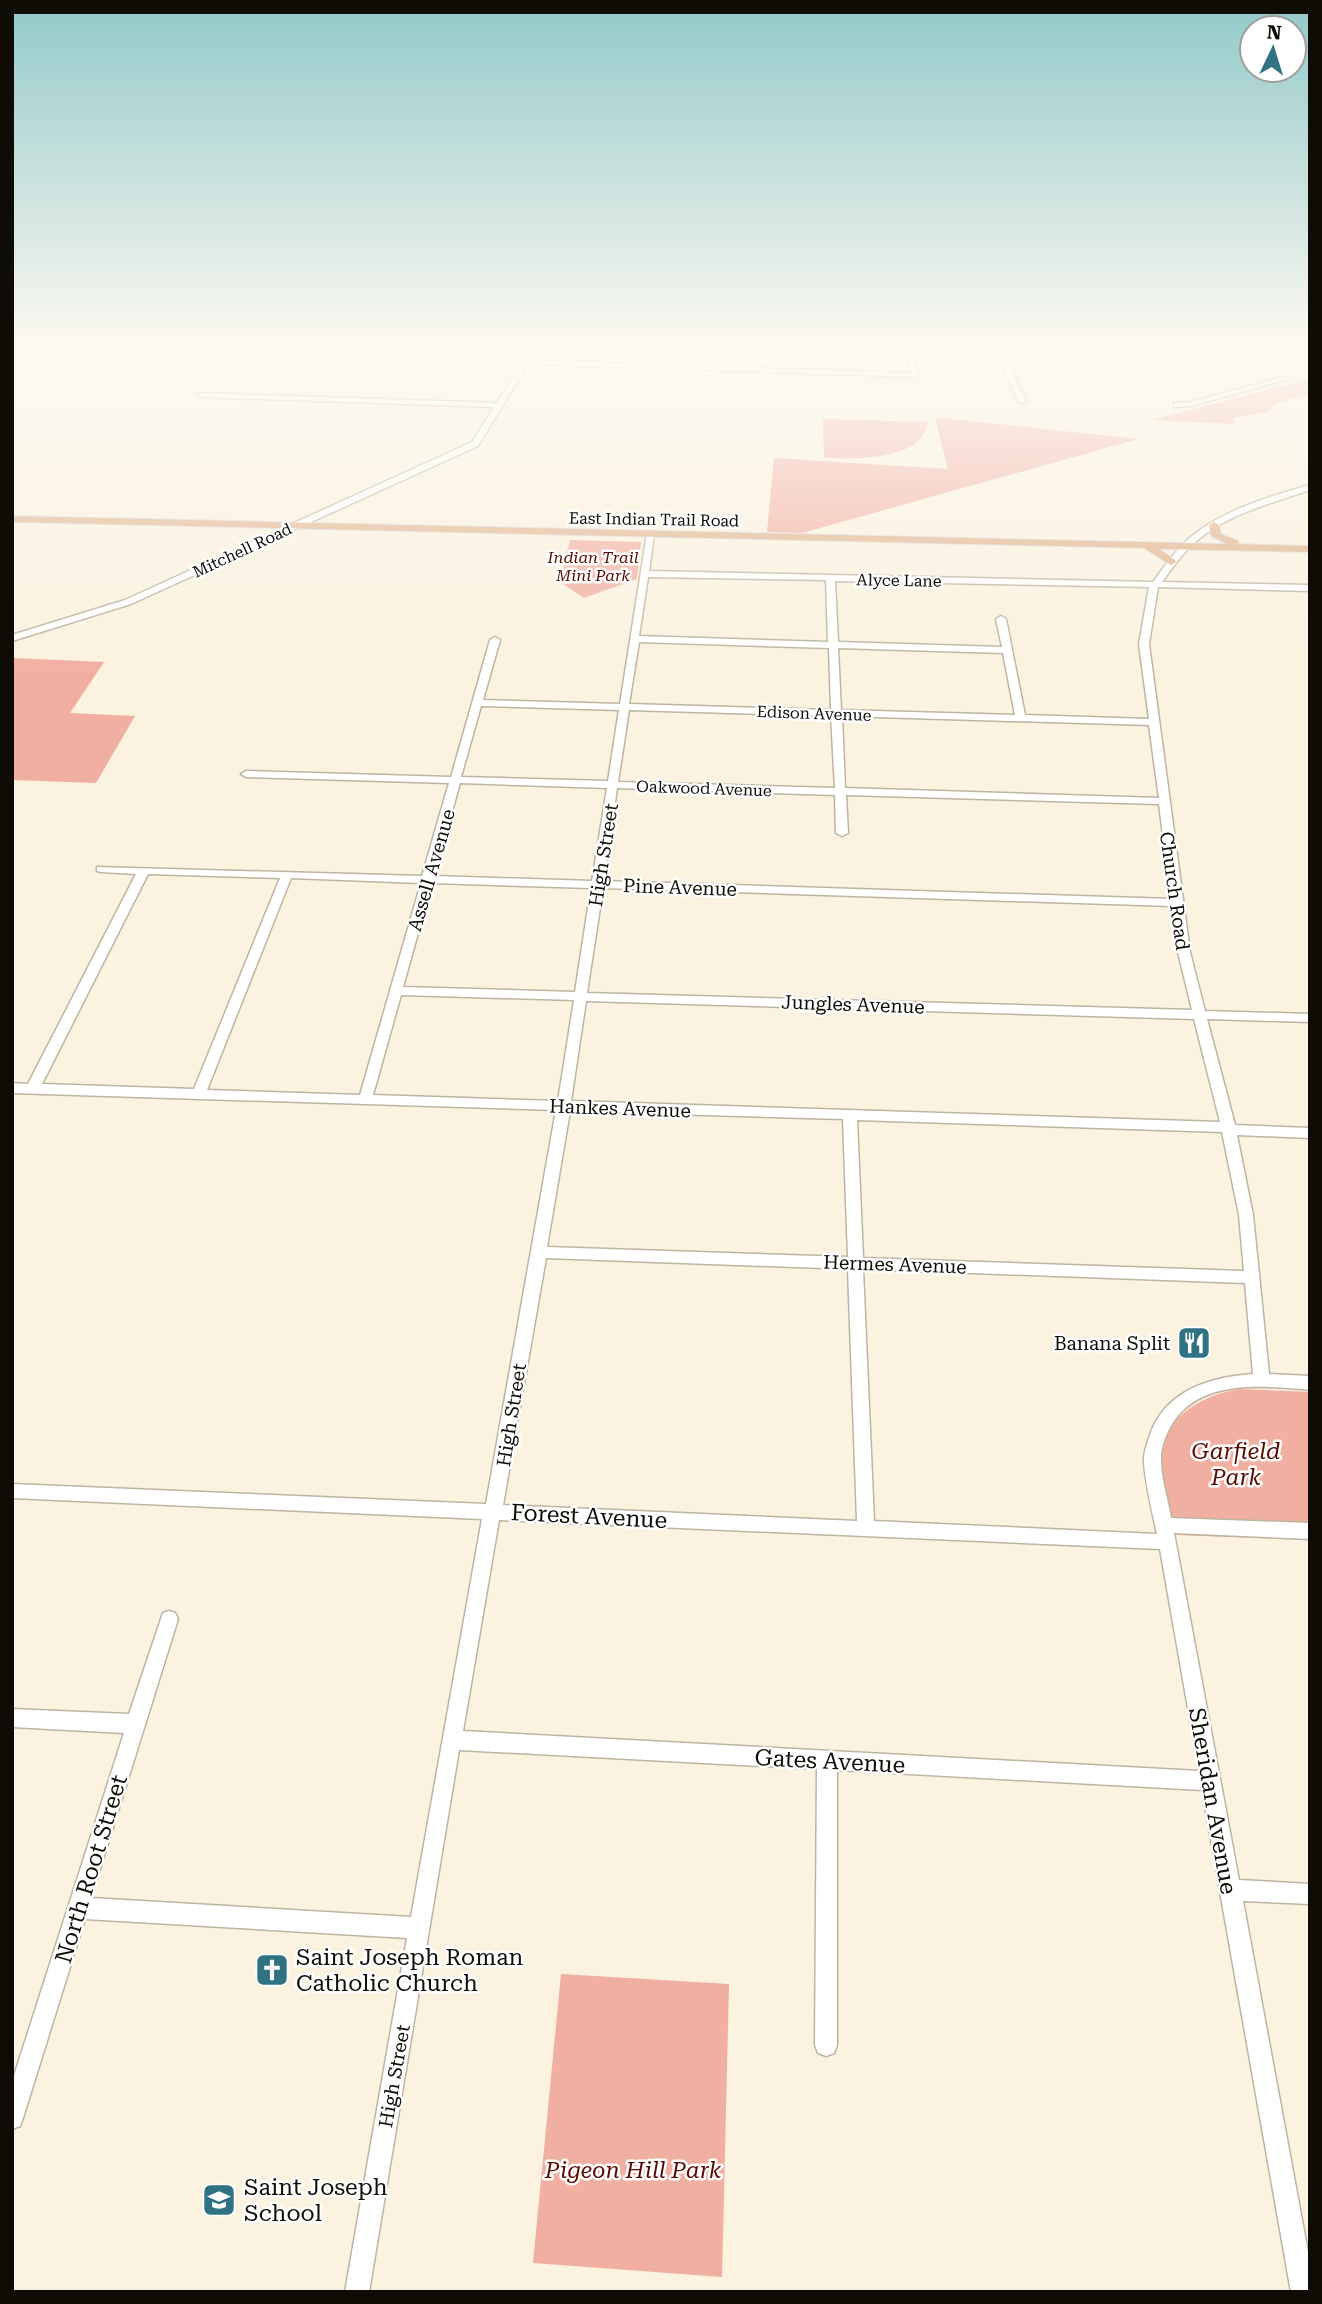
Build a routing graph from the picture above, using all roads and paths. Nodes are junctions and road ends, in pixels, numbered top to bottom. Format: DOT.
graph roads {
  1 [pos="454,454"];
  2 [pos="1310,487"];
  3 [pos="12,519"];
  4 [pos="1214,525"];
  5 [pos="294,526"];
  6 [pos="650,535"];
  7 [pos="1142,545"];
  8 [pos="1186,546"];
  9 [pos="1244,547"];
  10 [pos="1310,547"];
  11 [pos="1171,562"];
  12 [pos="644,574"];
  13 [pos="830,578"];
  14 [pos="1154,586"];
  15 [pos="1310,588"];
  16 [pos="1001,619"];
  17 [pos="12,638"];
  18 [pos="634,639"];
  19 [pos="495,640"];
  20 [pos="833,645"];
  21 [pos="1007,650"];
  22 [pos="476,703"];
  23 [pos="624,707"];
  24 [pos="837,714"];
  25 [pos="1021,719"];
  26 [pos="1153,722"];
  27 [pos="246,774"];
  28 [pos="456,780"];
  29 [pos="613,785"];
  30 [pos="840,792"];
  31 [pos="1163,801"];
  32 [pos="842,833"];
  33 [pos="101,869"];
  34 [pos="144,870"];
  35 [pos="287,875"];
  36 [pos="428,879"];
  37 [pos="598,885"];
  38 [pos="1176,903"];
  39 [pos="397,991"];
  40 [pos="580,996"];
  41 [pos="1200,1013"];
  42 [pos="1310,1018"];
  43 [pos="12,1088"];
  44 [pos="33,1088"];
  45 [pos="200,1094"];
  46 [pos="365,1099"];
  47 [pos="564,1106"];
  48 [pos="850,1115"];
  49 [pos="1229,1129"];
  50 [pos="1310,1133"];
  51 [pos="538,1252"];
  52 [pos="856,1263"];
  53 [pos="1252,1277"];
  54 [pos="1261,1379"];
  55 [pos="1310,1383"];
  56 [pos="12,1491"];
  57 [pos="493,1512"];
  58 [pos="866,1529"];
  59 [pos="1310,1531"];
  60 [pos="1165,1533"];
  61 [pos="169,1619"];
  62 [pos="12,1718"];
  63 [pos="135,1724"];
  64 [pos="451,1740"];
  65 [pos="827,1761"];
  66 [pos="1209,1781"];
  67 [pos="1229,1890"];
  68 [pos="1310,1894"];
  69 [pos="79,1908"];
  70 [pos="421,1928"];
  71 [pos="826,2045"];
  72 [pos="12,2118"];
  73 [pos="357,2292"];
  74 [pos="1303,2292"];
  1 -- 5 [label="street, Mitchell Road"];
  2 -- 4 [label="street, Church Road"];
  3 -- 5 [label="main road, East Indian Trail Road"];
  4 -- 8 [label="street, Church Road"];
  4 -- 9 [label="main road"];
  5 -- 6 [label="main road, East Indian Trail Road"];
  5 -- 17 [label="street, Mitchell Road"];
  6 -- 7 [label="main road, East Indian Trail Road"];
  6 -- 12 [label="street, High Street"];
  7 -- 8 [label="main road, East Indian Trail Road"];
  7 -- 11 [label="main road"];
  8 -- 9 [label="main road, East Indian Trail Road"];
  8 -- 11 [label="street, Church Road"];
  9 -- 10 [label="main road, East Indian Trail Road"];
  11 -- 14 [label="street, Church Road"];
  12 -- 13 [label="street, Alyce Lane"];
  12 -- 18 [label="street, High Street"];
  13 -- 14 [label="street, Alyce Lane"];
  13 -- 20 [label="street"];
  14 -- 15 [label="street, Alyce Lane"];
  14 -- 26 [label="street, Church Road"];
  16 -- 21 [label="street"];
  18 -- 20 [label="street"];
  18 -- 23 [label="street, High Street"];
  19 -- 22 [label="street, Assell Avenue"];
  20 -- 21 [label="street"];
  20 -- 24 [label="street"];
  21 -- 25 [label="street"];
  22 -- 23 [label="street, Edison Avenue"];
  22 -- 28 [label="street, Assell Avenue"];
  23 -- 24 [label="street, Edison Avenue"];
  23 -- 29 [label="street, High Street"];
  24 -- 25 [label="street, Edison Avenue"];
  24 -- 30 [label="street"];
  25 -- 26 [label="street, Edison Avenue"];
  26 -- 31 [label="street, Church Road"];
  27 -- 28 [label="street, Oakwood Avenue"];
  28 -- 29 [label="street, Oakwood Avenue"];
  28 -- 36 [label="street, Assell Avenue"];
  29 -- 30 [label="street, Oakwood Avenue"];
  29 -- 37 [label="street, High Street"];
  30 -- 31 [label="street, Oakwood Avenue"];
  30 -- 32 [label="street"];
  31 -- 38 [label="street, Church Road"];
  33 -- 34 [label="street, Pine Avenue"];
  34 -- 35 [label="street, Pine Avenue"];
  34 -- 44 [label="street"];
  35 -- 36 [label="street, Pine Avenue"];
  35 -- 45 [label="street"];
  36 -- 37 [label="street, Pine Avenue"];
  36 -- 39 [label="street, Assell Avenue"];
  37 -- 38 [label="street, Pine Avenue"];
  37 -- 40 [label="street, High Street"];
  38 -- 41 [label="street, Church Road"];
  39 -- 40 [label="street, Jungles Avenue"];
  39 -- 46 [label="street, Assell Avenue"];
  40 -- 41 [label="street, Jungles Avenue"];
  40 -- 47 [label="street, High Street"];
  41 -- 42 [label="street, Jungles Avenue"];
  41 -- 49 [label="street, Church Road"];
  43 -- 44 [label="street, Hankes Avenue"];
  44 -- 45 [label="street, Hankes Avenue"];
  45 -- 46 [label="street, Hankes Avenue"];
  46 -- 47 [label="street, Hankes Avenue"];
  47 -- 48 [label="street, Hankes Avenue"];
  47 -- 51 [label="street, High Street"];
  48 -- 49 [label="street, Hankes Avenue"];
  48 -- 52 [label="street"];
  49 -- 50 [label="street, Hankes Avenue"];
  49 -- 53 [label="street, Church Road"];
  51 -- 52 [label="street, Hermes Avenue"];
  51 -- 57 [label="street, High Street"];
  52 -- 53 [label="street, Hermes Avenue"];
  52 -- 58 [label="street"];
  53 -- 54 [label="street, Church Road"];
  54 -- 55 [label="street, Sheridan Avenue"];
  54 -- 60 [label="street, Sheridan Avenue"];
  56 -- 57 [label="street, Forest Avenue"];
  57 -- 58 [label="street, Forest Avenue"];
  57 -- 64 [label="street, High Street"];
  58 -- 60 [label="street, Forest Avenue"];
  59 -- 60 [label="street, Forest Avenue"];
  60 -- 66 [label="street, Sheridan Avenue"];
  61 -- 63 [label="street, North Root Street"];
  62 -- 63 [label="street"];
  63 -- 69 [label="street, North Root Street"];
  64 -- 65 [label="street, Gates Avenue"];
  64 -- 70 [label="street, High Street"];
  65 -- 66 [label="street, Gates Avenue"];
  65 -- 71 [label="street"];
  66 -- 67 [label="street, Sheridan Avenue"];
  67 -- 68 [label="street"];
  67 -- 74 [label="street, Sheridan Avenue"];
  69 -- 70 [label="street"];
  69 -- 72 [label="street, North Root Street"];
  70 -- 73 [label="street, High Street"];
}
